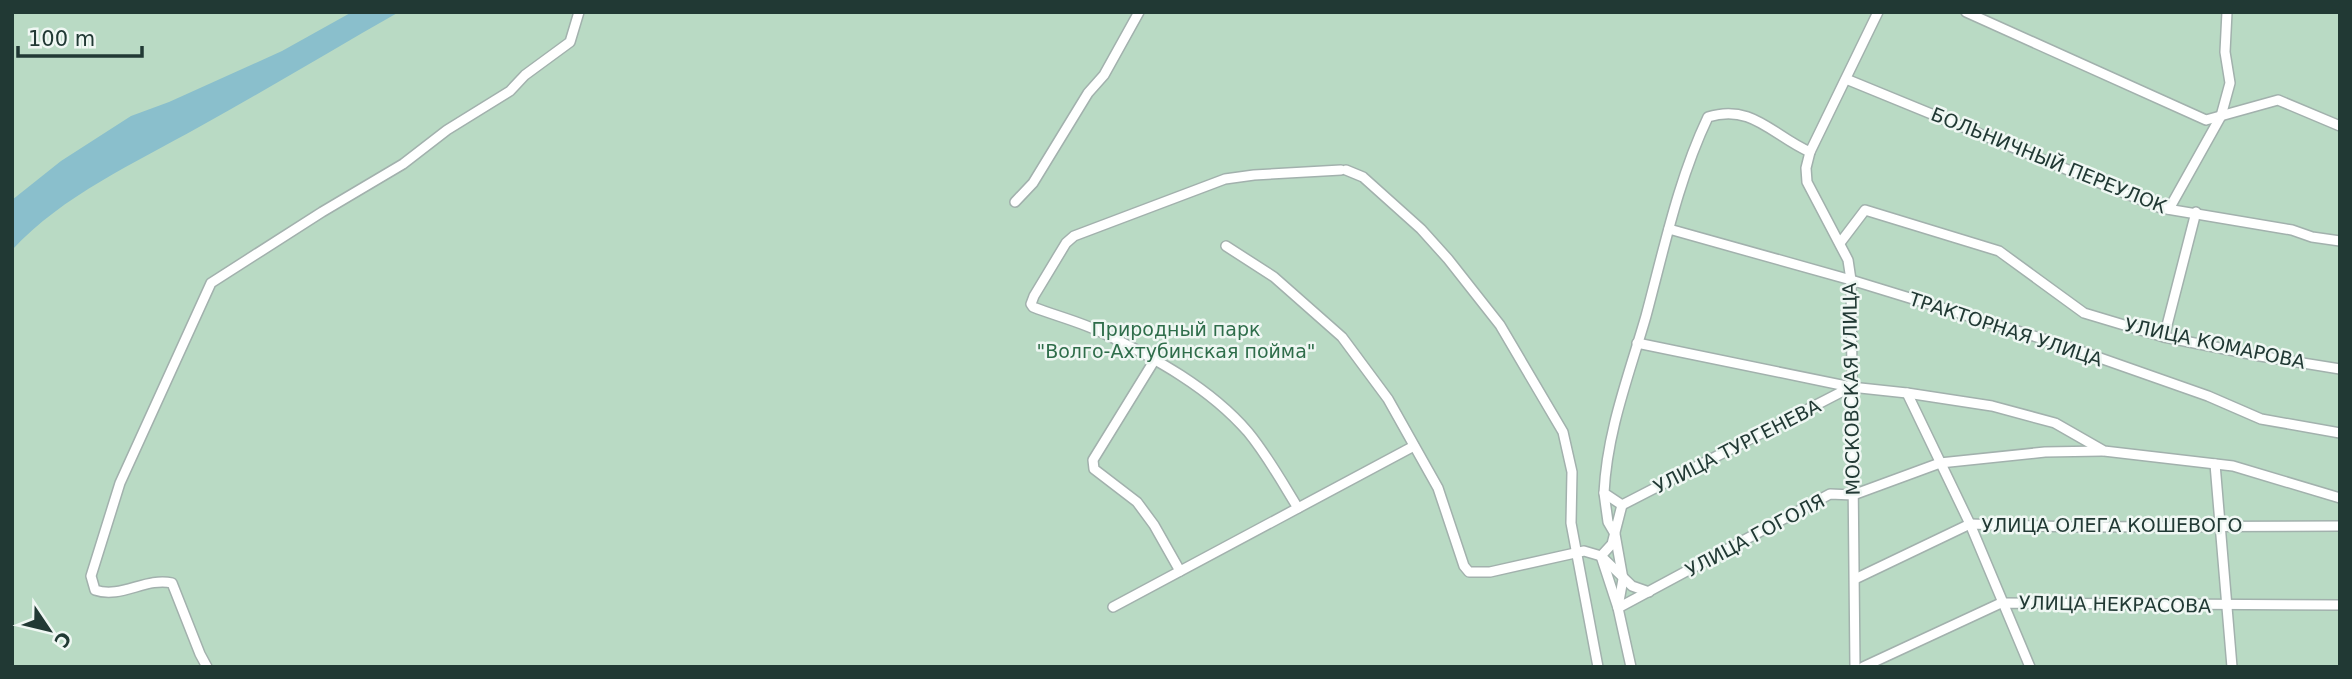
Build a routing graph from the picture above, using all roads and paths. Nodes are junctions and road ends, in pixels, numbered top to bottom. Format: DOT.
graph roads {
  1 [pos="579,12"];
  2 [pos="1139,12"];
  3 [pos="1878,12"];
  4 [pos="1966,12"];
  5 [pos="2227,12"];
  6 [pos="1846,79"];
  7 [pos="2221,116"];
  8 [pos="2340,125"];
  9 [pos="1810,152"];
  10 [pos="1015,202"];
  11 [pos="2169,209"];
  12 [pos="2196,212"];
  13 [pos="1669,229"];
  14 [pos="2340,241"];
  15 [pos="1840,243"];
  16 [pos="1226,246"];
  17 [pos="1851,280"];
  18 [pos="2164,337"];
  19 [pos="1637,343"];
  20 [pos="1154,361"];
  21 [pos="2340,369"];
  22 [pos="1851,387"];
  23 [pos="1907,393"];
  24 [pos="2340,433"];
  25 [pos="1414,446"];
  26 [pos="2104,450"];
  27 [pos="1940,463"];
  28 [pos="2215,464"];
  29 [pos="1604,493"];
  30 [pos="1853,495"];
  31 [pos="2340,498"];
  32 [pos="1622,505"];
  33 [pos="1298,508"];
  34 [pos="1970,524"];
  35 [pos="2220,526"];
  36 [pos="2340,526"];
  37 [pos="1615,534"];
  38 [pos="1576,554"];
  39 [pos="1601,556"];
  40 [pos="1180,571"];
  41 [pos="1623,579"];
  42 [pos="1855,579"];
  43 [pos="1649,592"];
  44 [pos="2001,603"];
  45 [pos="2227,605"];
  46 [pos="2340,605"];
  47 [pos="1113,607"];
  48 [pos="1618,608"];
  49 [pos="207,667"];
  50 [pos="1598,667"];
  51 [pos="1631,667"];
  52 [pos="1856,667"];
  53 [pos="1863,667"];
  54 [pos="2030,667"];
  55 [pos="2232,667"];
  1 -- 49 [label="street"];
  2 -- 10 [label="street"];
  3 -- 6 [label="street, МОСКОВСКАЯ УЛИЦА"];
  4 -- 7 [label="street"];
  5 -- 7 [label="street"];
  6 -- 9 [label="street, МОСКОВСКАЯ УЛИЦА"];
  6 -- 11 [label="street, БОЛЬНИЧНЫЙ ПЕРЕУЛОК"];
  7 -- 8 [label="street"];
  7 -- 11 [label="street"];
  9 -- 13 [label="street"];
  9 -- 15 [label="street, МОСКОВСКАЯ УЛИЦА"];
  11 -- 12 [label="street, БОЛЬНИЧНЫЙ ПЕРЕУЛОК"];
  12 -- 14 [label="street, БОЛЬНИЧНЫЙ ПЕРЕУЛОК"];
  12 -- 18 [label="street"];
  13 -- 17 [label="street, ТРАКТОРНАЯ УЛИЦА"];
  13 -- 19 [label="street"];
  15 -- 17 [label="street, МОСКОВСКАЯ УЛИЦА"];
  15 -- 18 [label="street, УЛИЦА КОМАРОВА"];
  16 -- 25 [label="street"];
  17 -- 22 [label="street, МОСКОВСКАЯ УЛИЦА"];
  17 -- 24 [label="street, ТРАКТОРНАЯ УЛИЦА"];
  18 -- 21 [label="street, УЛИЦА КОМАРОВА"];
  19 -- 22 [label="street"];
  19 -- 29 [label="street"];
  20 -- 33 [label="street"];
  20 -- 38 [label="street"];
  20 -- 40 [label="street"];
  22 -- 23 [label="street"];
  22 -- 30 [label="street, МОСКОВСКАЯ УЛИЦА"];
  22 -- 32 [label="street, УЛИЦА ТУРГЕНЕВА"];
  23 -- 26 [label="street"];
  23 -- 27 [label="street"];
  25 -- 33 [label="street"];
  25 -- 38 [label="street"];
  26 -- 27 [label="street, УЛИЦА ГОГОЛЯ"];
  26 -- 28 [label="street"];
  27 -- 30 [label="street, УЛИЦА ГОГОЛЯ"];
  27 -- 34 [label="street"];
  28 -- 31 [label="street"];
  28 -- 35 [label="street"];
  29 -- 32 [label="street"];
  29 -- 37 [label="street"];
  30 -- 42 [label="street, МОСКОВСКАЯ УЛИЦА"];
  30 -- 43 [label="street, УЛИЦА ГОГОЛЯ"];
  32 -- 37 [label="street"];
  33 -- 40 [label="street"];
  34 -- 35 [label="street, УЛИЦА ОЛЕГА КОШЕВОГО"];
  34 -- 42 [label="street, УЛИЦА ОЛЕГА КОШЕВОГО"];
  34 -- 44 [label="street"];
  35 -- 36 [label="street, УЛИЦА ОЛЕГА КОШЕВОГО"];
  35 -- 45 [label="street"];
  37 -- 39 [label="street"];
  37 -- 41 [label="street"];
  38 -- 39 [label="street"];
  38 -- 50 [label="street"];
  39 -- 41 [label="street"];
  39 -- 48 [label="street"];
  40 -- 47 [label="street"];
  41 -- 43 [label="street"];
  41 -- 48 [label="street"];
  42 -- 52 [label="street, МОСКОВСКАЯ УЛИЦА"];
  43 -- 48 [label="street, УЛИЦА ГОГОЛЯ"];
  44 -- 45 [label="street, УЛИЦА НЕКРАСОВА"];
  44 -- 53 [label="street, УЛИЦА НЕКРАСОВА"];
  44 -- 54 [label="street"];
  45 -- 46 [label="street, УЛИЦА НЕКРАСОВА"];
  45 -- 55 [label="street"];
  48 -- 51 [label="street"];
}
